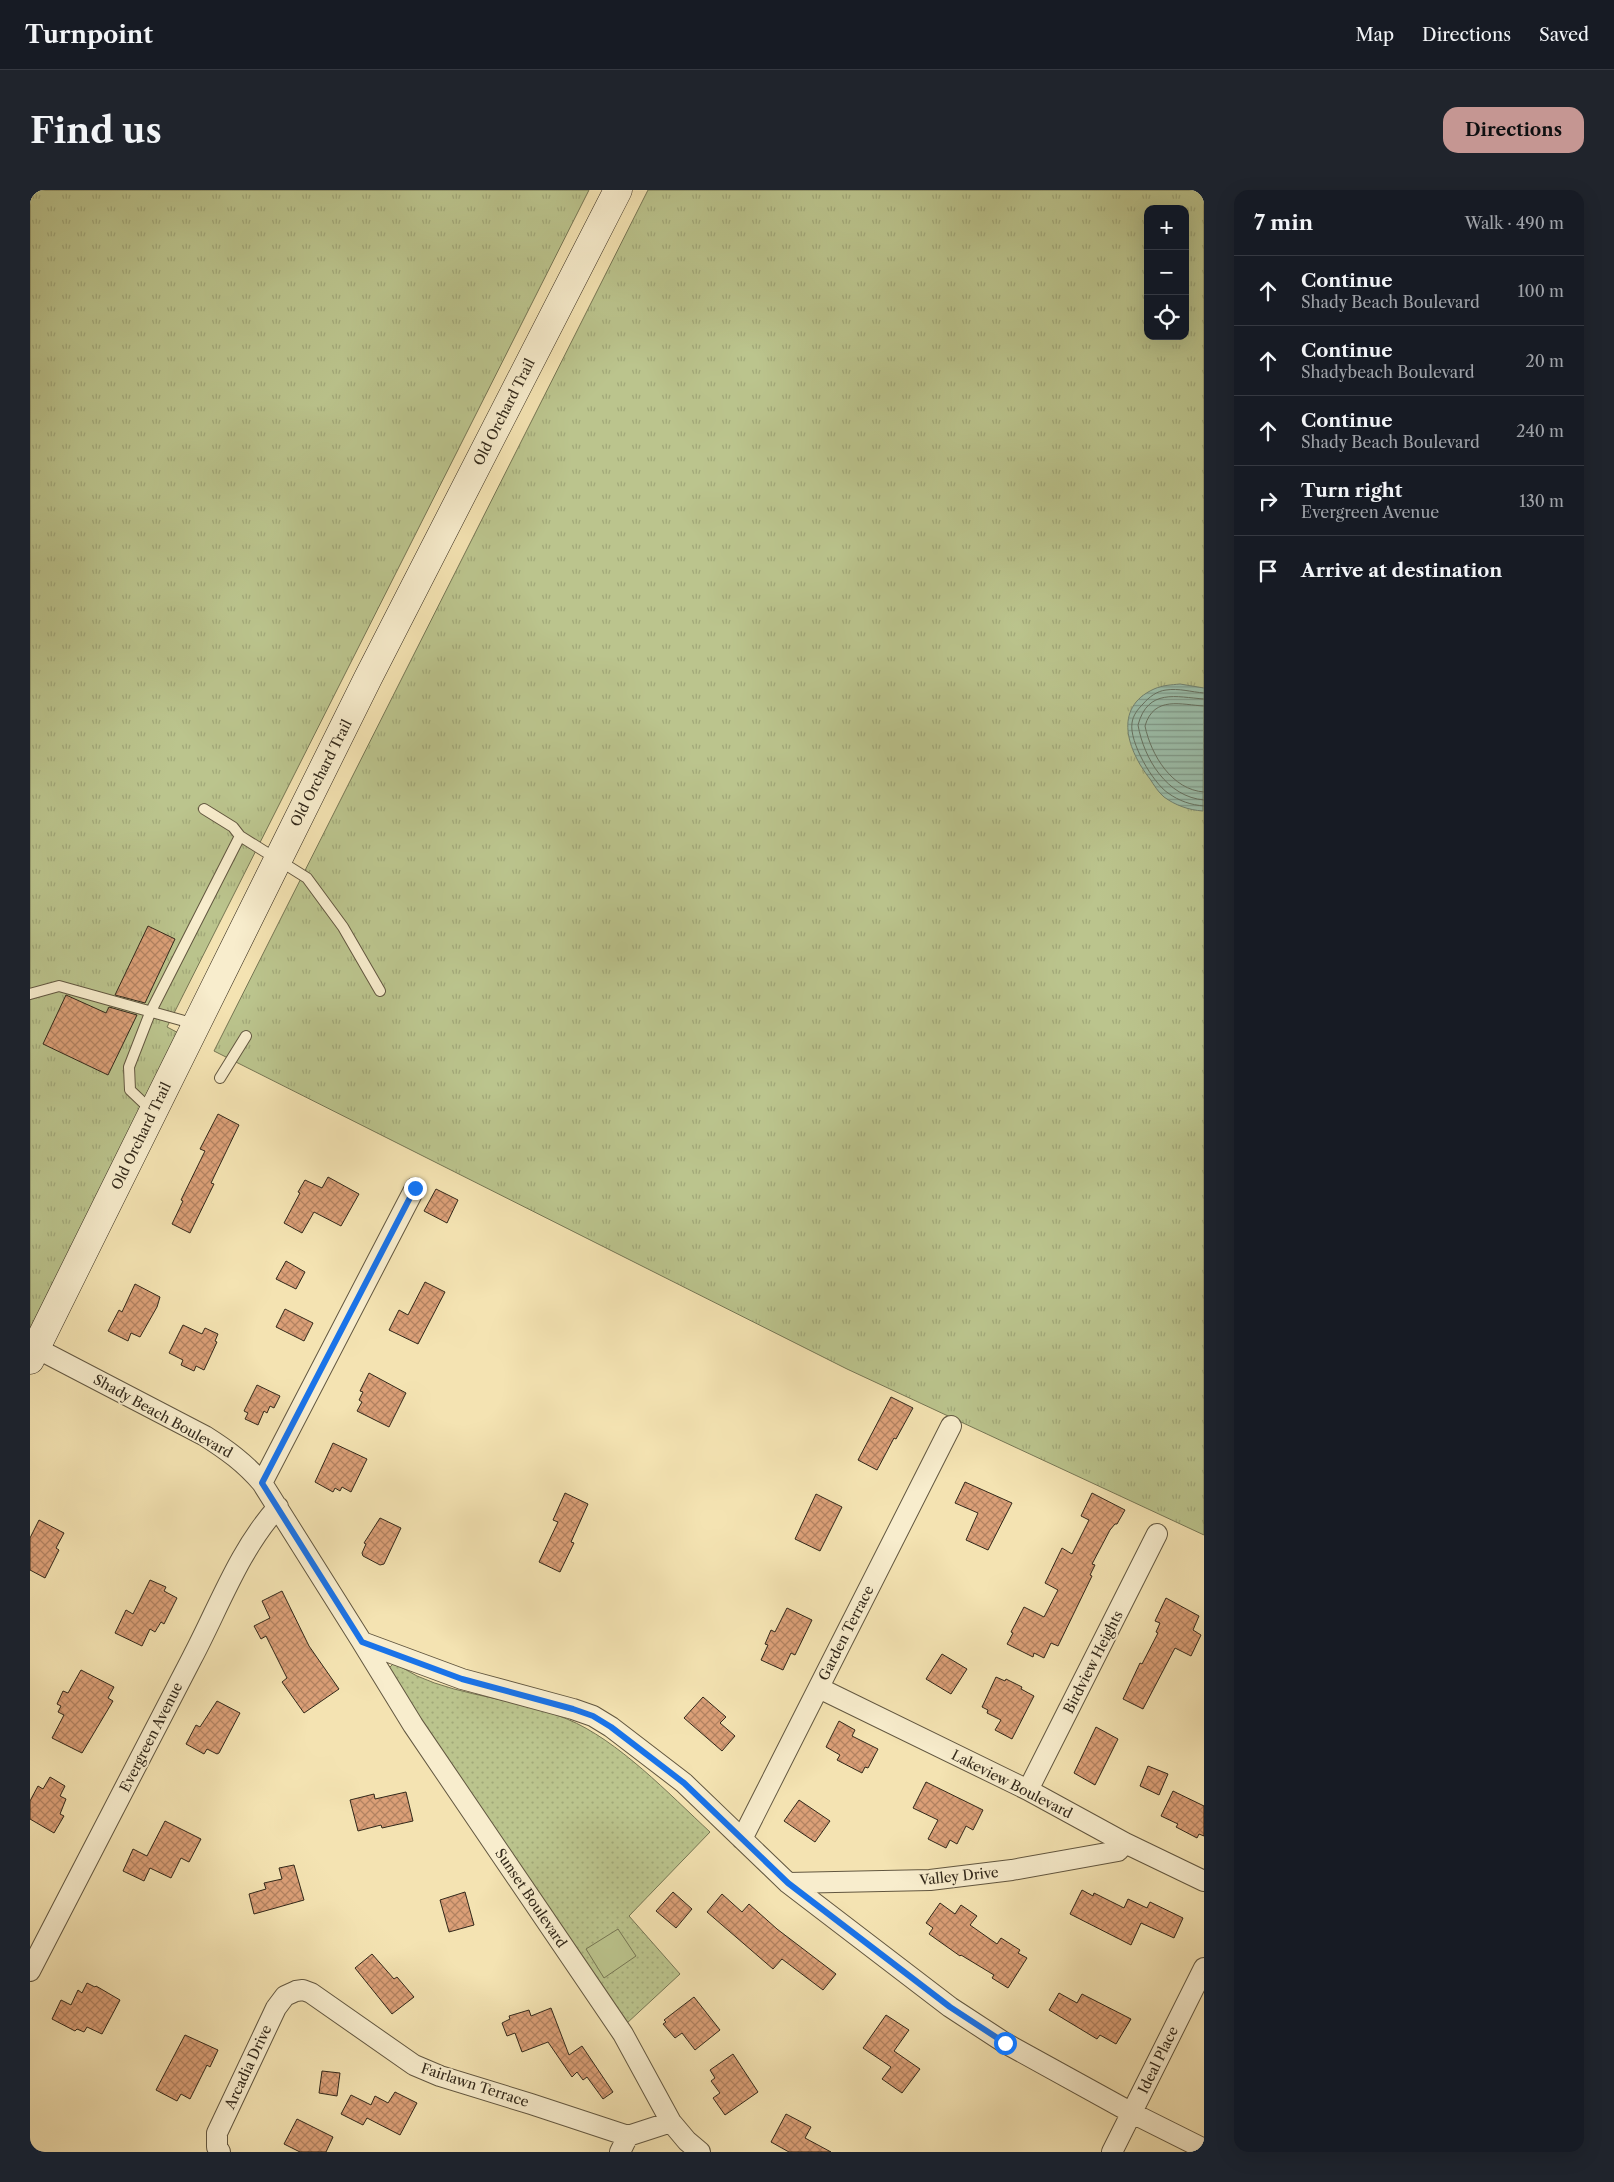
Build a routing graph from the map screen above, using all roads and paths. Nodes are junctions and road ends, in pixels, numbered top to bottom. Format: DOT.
graph roads {
  1 [pos="618,190"];
  2 [pos="204,810"];
  3 [pos="240,836"];
  4 [pos="278,859"];
  5 [pos="380,991"];
  6 [pos="30,994"];
  7 [pos="150,1013"];
  8 [pos="196,1024"];
  9 [pos="246,1036"];
  10 [pos="220,1078"];
  11 [pos="153,1111"];
  12 [pos="415,1188"];
  13 [pos="33,1354"];
  14 [pos="951,1426"];
  15 [pos="262,1483"];
  16 [pos="278,1507"];
  17 [pos="1157,1534"];
  18 [pos="362,1642"];
  19 [pos="818,1688"];
  20 [pos="1028,1790"];
  21 [pos="742,1839"];
  22 [pos="1124,1843"];
  23 [pos="1204,1881"];
  24 [pos="788,1883"];
  25 [pos="1204,1968"];
  26 [pos="30,1971"];
  27 [pos="296,1990"];
  28 [pos="1132,2113"];
  29 [pos="671,2122"];
  30 [pos="624,2144"];
  31 [pos="1204,2149"];
  32 [pos="220,2152"];
  33 [pos="700,2152"];
  34 [pos="1112,2152"];
  1 -- 4 [label="street, Old Orchard Trail"];
  2 -- 3 [label="lane"];
  3 -- 4 [label="lane"];
  3 -- 7 [label="lane"];
  4 -- 5 [label="lane"];
  4 -- 8 [label="street, Old Orchard Trail"];
  6 -- 7 [label="lane"];
  7 -- 8 [label="lane"];
  7 -- 11 [label="lane"];
  8 -- 11 [label="street, Old Orchard Trail"];
  9 -- 10 [label="lane"];
  11 -- 13 [label="street, Old Orchard Trail"];
  12 -- 15 [label="street"];
  13 -- 15 [label="street, Shady Beach Boulevard"];
  14 -- 19 [label="street, Garden Terrace"];
  15 -- 16 [label="street, Shady Beach Boulevard"];
  16 -- 18 [label="street, Shady Beach Boulevard"];
  16 -- 26 [label="street, Evergreen Avenue"];
  17 -- 20 [label="street, Birdview Heights"];
  18 -- 21 [label="street"];
  18 -- 29 [label="street, Sunset Boulevard"];
  19 -- 20 [label="street, Lakeview Boulevard"];
  19 -- 21 [label="street, Garden Terrace"];
  20 -- 22 [label="street, Lakeview Boulevard"];
  21 -- 24 [label="street"];
  22 -- 23 [label="street, Lakeview Boulevard"];
  22 -- 24 [label="street, Valley Drive"];
  24 -- 28 [label="street"];
  25 -- 28 [label="street, Ideal Place"];
  27 -- 30 [label="street, Fairlawn Terrace"];
  27 -- 32 [label="street, Arcadia Drive"];
  28 -- 31 [label="street"];
  28 -- 34 [label="street, Ideal Place"];
  29 -- 30 [label="street, Fairlawn Terrace"];
  29 -- 33 [label="street, Sunset Boulevard"];
}
